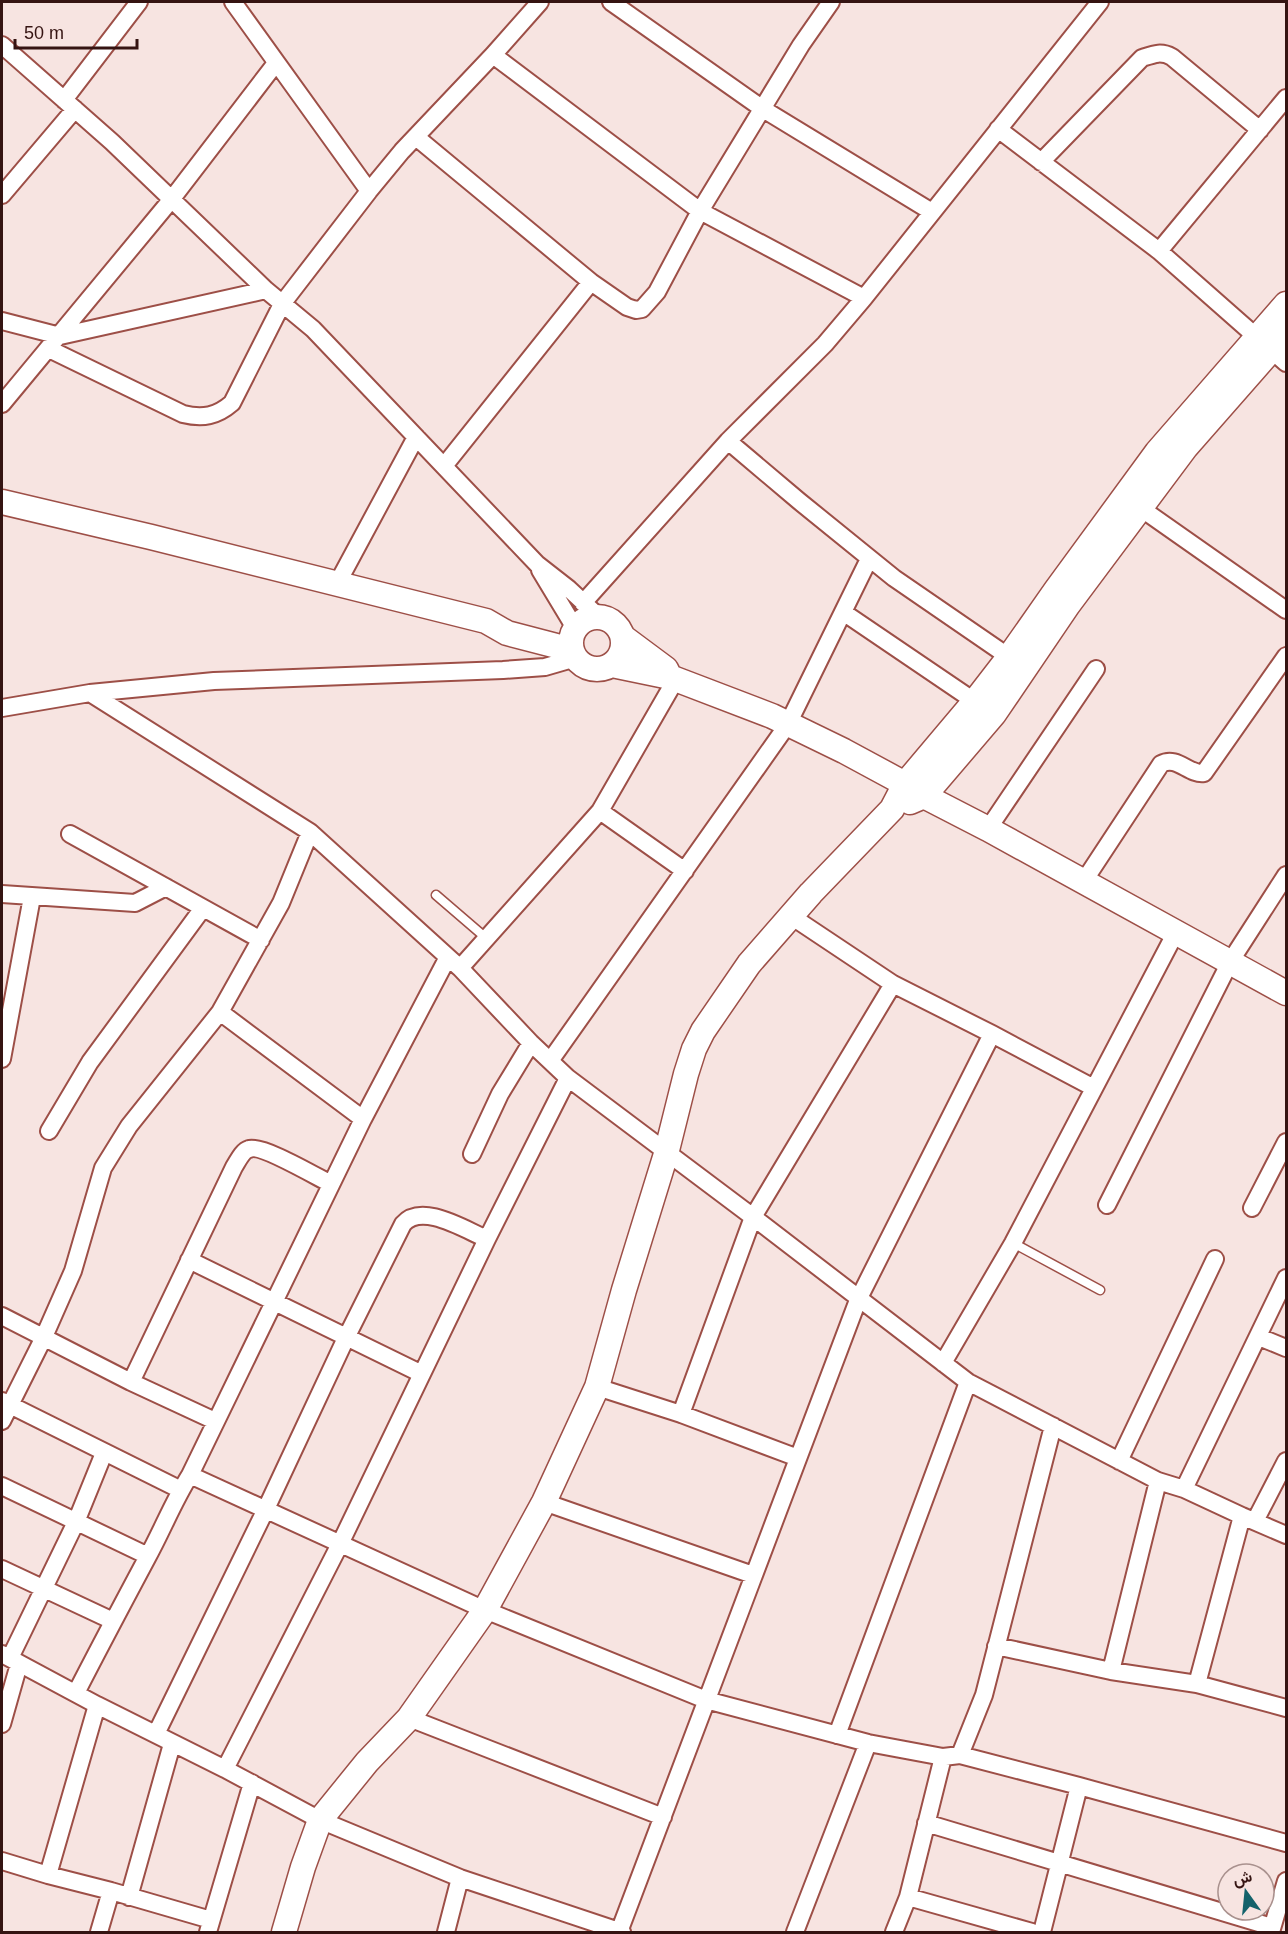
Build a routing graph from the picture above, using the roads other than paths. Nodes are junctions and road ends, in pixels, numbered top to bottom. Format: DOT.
graph roads {
  1 [pos="139,2"];
  2 [pos="233,2"];
  3 [pos="540,2"];
  4 [pos="611,2"];
  5 [pos="831,2"];
  6 [pos="1100,2"];
  7 [pos="2,45"];
  8 [pos="493,55"];
  9 [pos="276,63"];
  10 [pos="1287,99"];
  11 [pos="69,105"];
  12 [pos="762,109"];
  13 [pos="998,129"];
  14 [pos="1260,130"];
  15 [pos="416,137"];
  16 [pos="1041,162"];
  17 [pos="369,191"];
  18 [pos="2,195"];
  19 [pos="171,200"];
  20 [pos="700,211"];
  21 [pos="932,212"];
  22 [pos="1159,251"];
  23 [pos="591,282"];
  24 [pos="266,290"];
  25 [pos="864,298"];
  26 [pos="282,304"];
  27 [pos="1287,304"];
  28 [pos="2,321"];
  29 [pos="54,342"];
  30 [pos="1276,346"];
  31 [pos="2,404"];
  32 [pos="416,437"];
  33 [pos="728,441"];
  34 [pos="444,466"];
  35 [pos="2,502"];
  36 [pos="1133,502"];
  37 [pos="869,559"];
  38 [pos="537,564"];
  39 [pos="337,584"];
  40 [pos="591,609"];
  41 [pos="1287,610"];
  42 [pos="843,612"];
  43 [pos="623,637"];
  44 [pos="574,642"];
  45 [pos="1287,656"];
  46 [pos="1009,657"];
  47 [pos="612,665"];
  48 [pos="1096,669"];
  49 [pos="673,678"];
  50 [pos="90,693"];
  51 [pos="2,708"];
  52 [pos="985,708"];
  53 [pos="788,724"];
  54 [pos="914,790"];
  55 [pos="600,811"];
  56 [pos="988,829"];
  57 [pos="310,832"];
  58 [pos="70,834"];
  59 [pos="685,871"];
  60 [pos="1287,875"];
  61 [pos="1084,881"];
  62 [pos="166,887"];
  63 [pos="2,894"];
  64 [pos="436,895"];
  65 [pos="32,897"];
  66 [pos="203,908"];
  67 [pos="791,916"];
  68 [pos="1176,932"];
  69 [pos="486,939"];
  70 [pos="261,940"];
  71 [pos="1230,962"];
  72 [pos="454,963"];
  73 [pos="893,984"];
  74 [pos="1287,993"];
  75 [pos="220,1012"];
  76 [pos="992,1034"];
  77 [pos="531,1043"];
  78 [pos="2,1059"];
  79 [pos="550,1061"];
  80 [pos="568,1078"];
  81 [pos="1094,1088"];
  82 [pos="363,1119"];
  83 [pos="49,1131"];
  84 [pos="1287,1142"];
  85 [pos="472,1154"];
  86 [pos="666,1154"];
  87 [pos="331,1184"];
  88 [pos="1107,1205"];
  89 [pos="1252,1208"];
  90 [pos="753,1217"];
  91 [pos="487,1239"];
  92 [pos="1013,1243"];
  93 [pos="1215,1259"];
  94 [pos="189,1260"];
  95 [pos="1287,1278"];
  96 [pos="1101,1290"];
  97 [pos="858,1300"];
  98 [pos="275,1302"];
  99 [pos="2,1316"];
  100 [pos="1259,1337"];
  101 [pos="346,1338"];
  102 [pos="43,1339"];
  103 [pos="1287,1348"];
  104 [pos="943,1363"];
  105 [pos="422,1374"];
  106 [pos="130,1382"];
  107 [pos="968,1382"];
  108 [pos="597,1387"];
  109 [pos="5,1403"];
  110 [pos="681,1414"];
  111 [pos="2,1421"];
  112 [pos="215,1421"];
  113 [pos="1053,1426"];
  114 [pos="104,1453"];
  115 [pos="798,1458"];
  116 [pos="1119,1461"];
  117 [pos="1287,1461"];
  118 [pos="1158,1481"];
  119 [pos="185,1483"];
  120 [pos="2,1486"];
  121 [pos="1184,1489"];
  122 [pos="544,1502"];
  123 [pos="266,1511"];
  124 [pos="1248,1519"];
  125 [pos="76,1522"];
  126 [pos="1287,1535"];
  127 [pos="340,1544"];
  128 [pos="148,1556"];
  129 [pos="2,1569"];
  130 [pos="753,1575"];
  131 [pos="44,1589"];
  132 [pos="485,1610"];
  133 [pos="113,1621"];
  134 [pos="996,1646"];
  135 [pos="10,1659"];
  136 [pos="1111,1671"];
  137 [pos="1197,1684"];
  138 [pos="76,1693"];
  139 [pos="706,1700"];
  140 [pos="96,1706"];
  141 [pos="1287,1708"];
  142 [pos="409,1718"];
  143 [pos="2,1724"];
  144 [pos="156,1734"];
  145 [pos="837,1735"];
  146 [pos="868,1743"];
  147 [pos="172,1744"];
  148 [pos="952,1756"];
  149 [pos="225,1768"];
  150 [pos="252,1783"];
  151 [pos="1079,1786"];
  152 [pos="663,1817"];
  153 [pos="320,1820"];
  154 [pos="926,1823"];
  155 [pos="1287,1843"];
  156 [pos="2,1861"];
  157 [pos="1059,1863"];
  158 [pos="48,1875"];
  159 [pos="460,1878"];
  160 [pos="1287,1881"];
  161 [pos="111,1891"];
  162 [pos="129,1897"];
  163 [pos="908,1897"];
  164 [pos="210,1926"];
  165 [pos="1272,1930"];
  166 [pos="99,1932"];
  167 [pos="284,1932"];
  168 [pos="446,1932"];
  169 [pos="620,1932"];
  170 [pos="795,1932"];
  171 [pos="894,1932"];
  172 [pos="1032,1932"];
  173 [pos="1042,1932"];
  1 -- 11 [label="street"];
  2 -- 9 [label="street"];
  3 -- 8 [label="street"];
  4 -- 12 [label="street"];
  5 -- 12 [label="street"];
  6 -- 13 [label="street"];
  7 -- 11 [label="street"];
  8 -- 15 [label="street"];
  8 -- 20 [label="street"];
  9 -- 17 [label="street"];
  9 -- 19 [label="street"];
  10 -- 14 [label="street"];
  11 -- 18 [label="street"];
  11 -- 19 [label="street"];
  12 -- 20 [label="street"];
  12 -- 21 [label="street"];
  13 -- 16 [label="street"];
  13 -- 21 [label="street"];
  14 -- 16 [label="street"];
  14 -- 22 [label="street"];
  15 -- 17 [label="street"];
  15 -- 23 [label="street"];
  16 -- 22 [label="street"];
  17 -- 26 [label="street"];
  19 -- 24 [label="street"];
  19 -- 29 [label="street"];
  20 -- 23 [label="street"];
  20 -- 25 [label="street"];
  21 -- 25 [label="street"];
  22 -- 30 [label="street"];
  23 -- 34 [label="street"];
  24 -- 26 [label="street"];
  24 -- 29 [label="street"];
  25 -- 33 [label="street"];
  26 -- 29 [label="street"];
  26 -- 32 [label="street"];
  27 -- 30 [label="street"];
  28 -- 29 [label="street"];
  29 -- 31 [label="street"];
  30 -- 36 [label="street"];
  32 -- 34 [label="street"];
  32 -- 39 [label="street"];
  33 -- 37 [label="street"];
  33 -- 40 [label="street"];
  34 -- 38 [label="street"];
  35 -- 39 [label="street"];
  36 -- 41 [label="street"];
  36 -- 46 [label="street"];
  36 -- 52 [label="street"];
  37 -- 42 [label="street"];
  37 -- 46 [label="street"];
  38 -- 40 [label="street"];
  38 -- 44 [label="street"];
  39 -- 44 [label="street"];
  40 -- 43 [label="street"];
  40 -- 44 [label="street"];
  42 -- 52 [label="street"];
  42 -- 53 [label="street"];
  43 -- 47 [label="street"];
  43 -- 49 [label="street"];
  44 -- 47 [label="street"];
  44 -- 50 [label="street"];
  45 -- 61 [label="street"];
  46 -- 52 [label="street"];
  47 -- 49 [label="street"];
  48 -- 56 [label="street"];
  49 -- 53 [label="street"];
  49 -- 55 [label="street"];
  50 -- 51 [label="street"];
  50 -- 57 [label="street"];
  52 -- 54 [label="street"];
  53 -- 54 [label="street"];
  53 -- 59 [label="street"];
  54 -- 56 [label="street"];
  54 -- 67 [label="street"];
  55 -- 59 [label="street"];
  55 -- 69 [label="street"];
  56 -- 61 [label="street"];
  57 -- 70 [label="street"];
  57 -- 72 [label="street"];
  58 -- 62 [label="street"];
  59 -- 79 [label="street"];
  60 -- 71 [label="street"];
  61 -- 68 [label="street"];
  62 -- 65 [label="street"];
  62 -- 66 [label="street"];
  63 -- 65 [label="street"];
  64 -- 69 [label="lane"];
  65 -- 78 [label="street"];
  66 -- 70 [label="street"];
  66 -- 83 [label="street"];
  67 -- 73 [label="street"];
  67 -- 86 [label="street"];
  68 -- 71 [label="street"];
  68 -- 81 [label="street"];
  69 -- 72 [label="street"];
  70 -- 75 [label="street"];
  71 -- 74 [label="street"];
  71 -- 88 [label="street"];
  72 -- 77 [label="street"];
  72 -- 82 [label="street"];
  73 -- 76 [label="street"];
  73 -- 90 [label="street"];
  75 -- 82 [label="street"];
  75 -- 102 [label="street"];
  76 -- 81 [label="street"];
  76 -- 97 [label="street"];
  77 -- 79 [label="street"];
  77 -- 85 [label="street"];
  79 -- 80 [label="street"];
  80 -- 86 [label="street"];
  80 -- 91 [label="street"];
  81 -- 92 [label="street"];
  82 -- 87 [label="street"];
  84 -- 89 [label="street"];
  86 -- 90 [label="street"];
  86 -- 108 [label="street"];
  87 -- 94 [label="street"];
  87 -- 98 [label="street"];
  90 -- 97 [label="street"];
  90 -- 110 [label="street"];
  91 -- 101 [label="street"];
  91 -- 105 [label="street"];
  92 -- 96 [label="lane"];
  92 -- 104 [label="street"];
  93 -- 116 [label="street"];
  94 -- 98 [label="street"];
  94 -- 106 [label="street"];
  95 -- 100 [label="street"];
  97 -- 104 [label="street"];
  97 -- 115 [label="street"];
  98 -- 101 [label="street"];
  98 -- 112 [label="street"];
  99 -- 102 [label="street"];
  100 -- 103 [label="street"];
  100 -- 121 [label="street"];
  101 -- 105 [label="street"];
  101 -- 123 [label="street"];
  102 -- 106 [label="street"];
  102 -- 109 [label="street"];
  104 -- 107 [label="street"];
  105 -- 127 [label="street"];
  106 -- 112 [label="street"];
  107 -- 113 [label="street"];
  107 -- 145 [label="street"];
  108 -- 110 [label="street"];
  108 -- 122 [label="street"];
  109 -- 111 [label="street"];
  109 -- 114 [label="street"];
  110 -- 115 [label="street"];
  112 -- 119 [label="street"];
  113 -- 116 [label="street"];
  113 -- 134 [label="street"];
  114 -- 119 [label="street"];
  114 -- 125 [label="street"];
  115 -- 130 [label="street"];
  116 -- 118 [label="street"];
  117 -- 124 [label="street"];
  118 -- 121 [label="street"];
  118 -- 136 [label="street"];
  119 -- 123 [label="street"];
  119 -- 128 [label="street"];
  120 -- 125 [label="street"];
  121 -- 124 [label="street"];
  122 -- 130 [label="street"];
  122 -- 132 [label="street"];
  123 -- 127 [label="street"];
  123 -- 144 [label="street"];
  124 -- 126 [label="street"];
  124 -- 137 [label="street"];
  125 -- 128 [label="street"];
  125 -- 131 [label="street"];
  127 -- 132 [label="street"];
  127 -- 149 [label="street"];
  128 -- 133 [label="street"];
  129 -- 131 [label="street"];
  130 -- 139 [label="street"];
  131 -- 133 [label="street"];
  131 -- 135 [label="street"];
  132 -- 139 [label="street"];
  132 -- 142 [label="street"];
  133 -- 138 [label="street"];
  134 -- 136 [label="street"];
  134 -- 148 [label="street"];
  135 -- 138 [label="street"];
  135 -- 143 [label="street"];
  136 -- 137 [label="street"];
  137 -- 141 [label="street"];
  138 -- 140 [label="street"];
  139 -- 145 [label="street"];
  139 -- 152 [label="street"];
  140 -- 144 [label="street"];
  140 -- 158 [label="street"];
  142 -- 152 [label="street"];
  142 -- 153 [label="street"];
  144 -- 147 [label="street"];
  145 -- 146 [label="street"];
  146 -- 148 [label="street"];
  146 -- 170 [label="street"];
  147 -- 149 [label="street"];
  147 -- 162 [label="street"];
  148 -- 151 [label="street"];
  148 -- 154 [label="street"];
  149 -- 150 [label="street"];
  150 -- 153 [label="street"];
  150 -- 164 [label="street"];
  151 -- 155 [label="street"];
  151 -- 157 [label="street"];
  152 -- 169 [label="street"];
  153 -- 159 [label="street"];
  153 -- 167 [label="street"];
  154 -- 157 [label="street"];
  154 -- 163 [label="street"];
  156 -- 158 [label="street"];
  157 -- 165 [label="street"];
  157 -- 173 [label="street"];
  158 -- 161 [label="street"];
  159 -- 168 [label="street"];
  159 -- 169 [label="street"];
  160 -- 165 [label="street"];
  161 -- 162 [label="street"];
  161 -- 166 [label="street"];
  162 -- 164 [label="street"];
  163 -- 171 [label="street"];
  163 -- 172 [label="street"];
}
